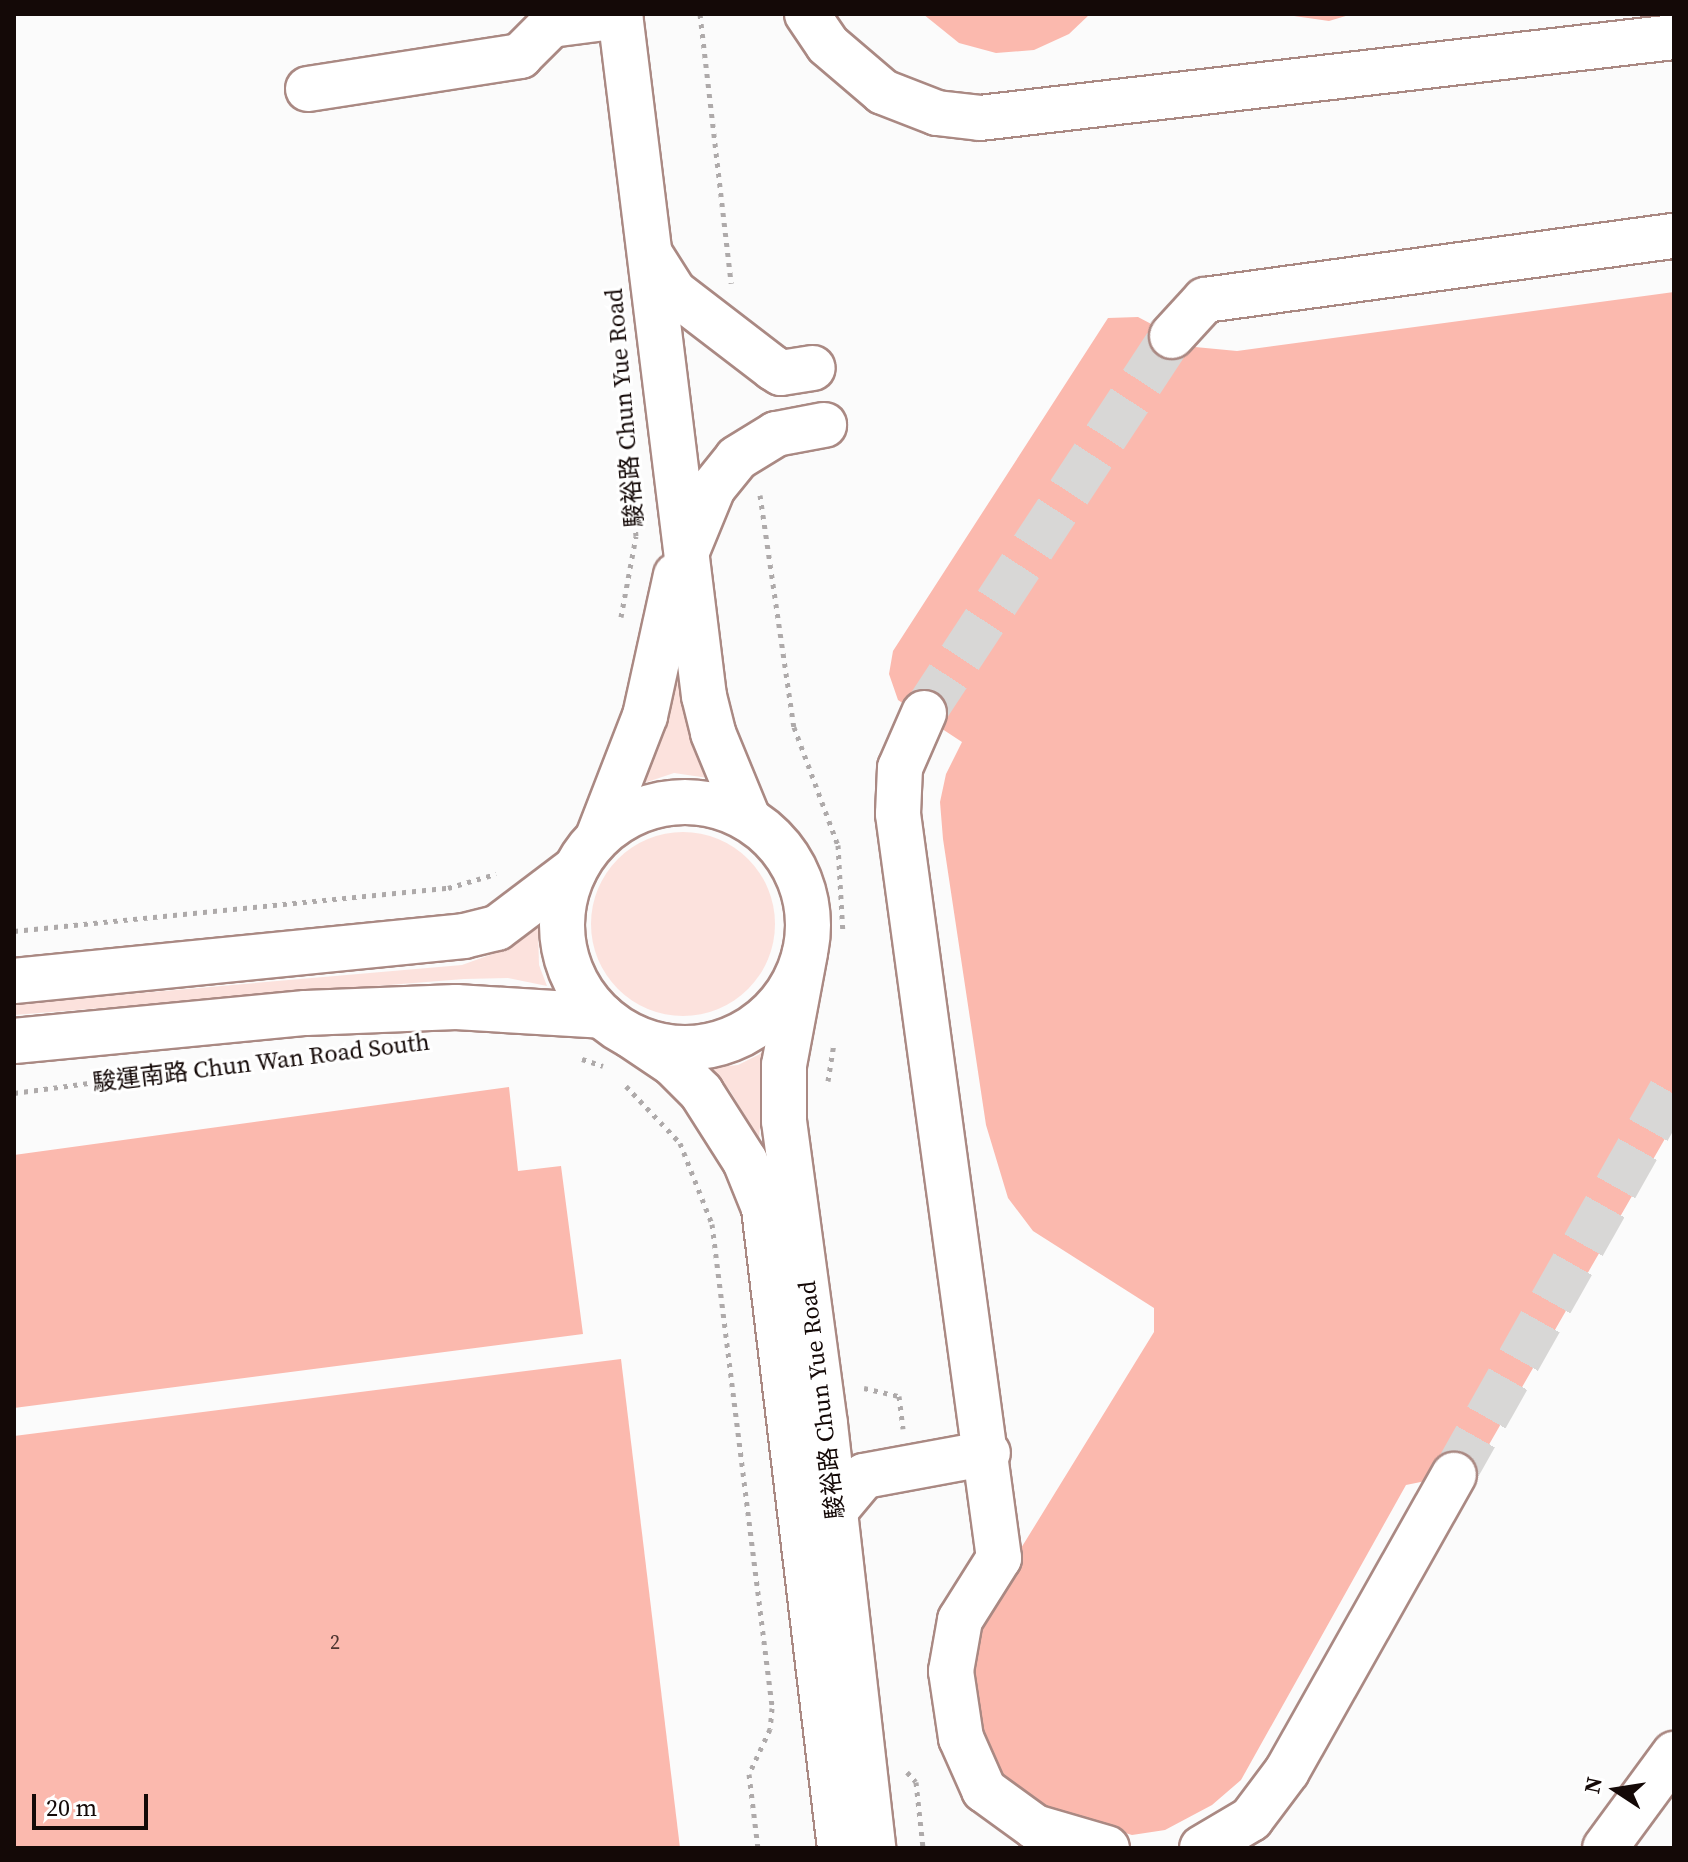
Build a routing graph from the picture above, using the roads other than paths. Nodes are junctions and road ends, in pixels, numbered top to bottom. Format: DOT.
graph roads {
  1 [pos="807,14"];
  2 [pos="620,15"];
  3 [pos="562,19"];
  4 [pos="1674,37"];
  5 [pos="308,89"];
  6 [pos="1674,236"];
  7 [pos="647,248"];
  8 [pos="1172,336"];
  9 [pos="813,368"];
  10 [pos="824,425"];
  11 [pos="685,543"];
  12 [pos="924,713"];
  13 [pos="748,818"];
  14 [pos="587,853"];
  15 [pos="805,953"];
  16 [pos="14,981"];
  17 [pos="612,1040"];
  18 [pos="14,1041"];
  19 [pos="825,1424"];
  20 [pos="987,1441"];
  21 [pos="1454,1475"];
  22 [pos="834,1512"];
  23 [pos="1674,1754"];
  24 [pos="840,1848"];
  25 [pos="873,1848"];
  26 [pos="1107,1848"];
  27 [pos="1202,1848"];
  28 [pos="1605,1848"];
  1 -- 4 [label="street"];
  2 -- 3 [label="street"];
  2 -- 7 [label="street, 駿裕路 Chun Yue Road"];
  3 -- 5 [label="street"];
  6 -- 8 [label="street"];
  7 -- 9 [label="street"];
  7 -- 11 [label="street, 駿裕路 Chun Yue Road"];
  10 -- 11 [label="street"];
  11 -- 13 [label="street, 駿裕路 Chun Yue Road"];
  11 -- 14 [label="street, 駿裕路 Chun Yue Road"];
  12 -- 20 [label="street"];
  13 -- 14 [label="street"];
  13 -- 15 [label="street"];
  14 -- 16 [label="street"];
  14 -- 17 [label="street"];
  15 -- 17 [label="street"];
  15 -- 19 [label="street, 駿裕路 Chun Yue Road"];
  17 -- 18 [label="street, 駿運南路 Chun Wan Road South"];
  17 -- 24 [label="street, 駿裕路 Chun Yue Road"];
  19 -- 20 [label="street"];
  19 -- 22 [label="street, 駿裕路 Chun Yue Road"];
  20 -- 22 [label="street"];
  20 -- 26 [label="street"];
  21 -- 27 [label="street"];
  22 -- 25 [label="street, 駿裕路 Chun Yue Road"];
  23 -- 28 [label="street"];
}
